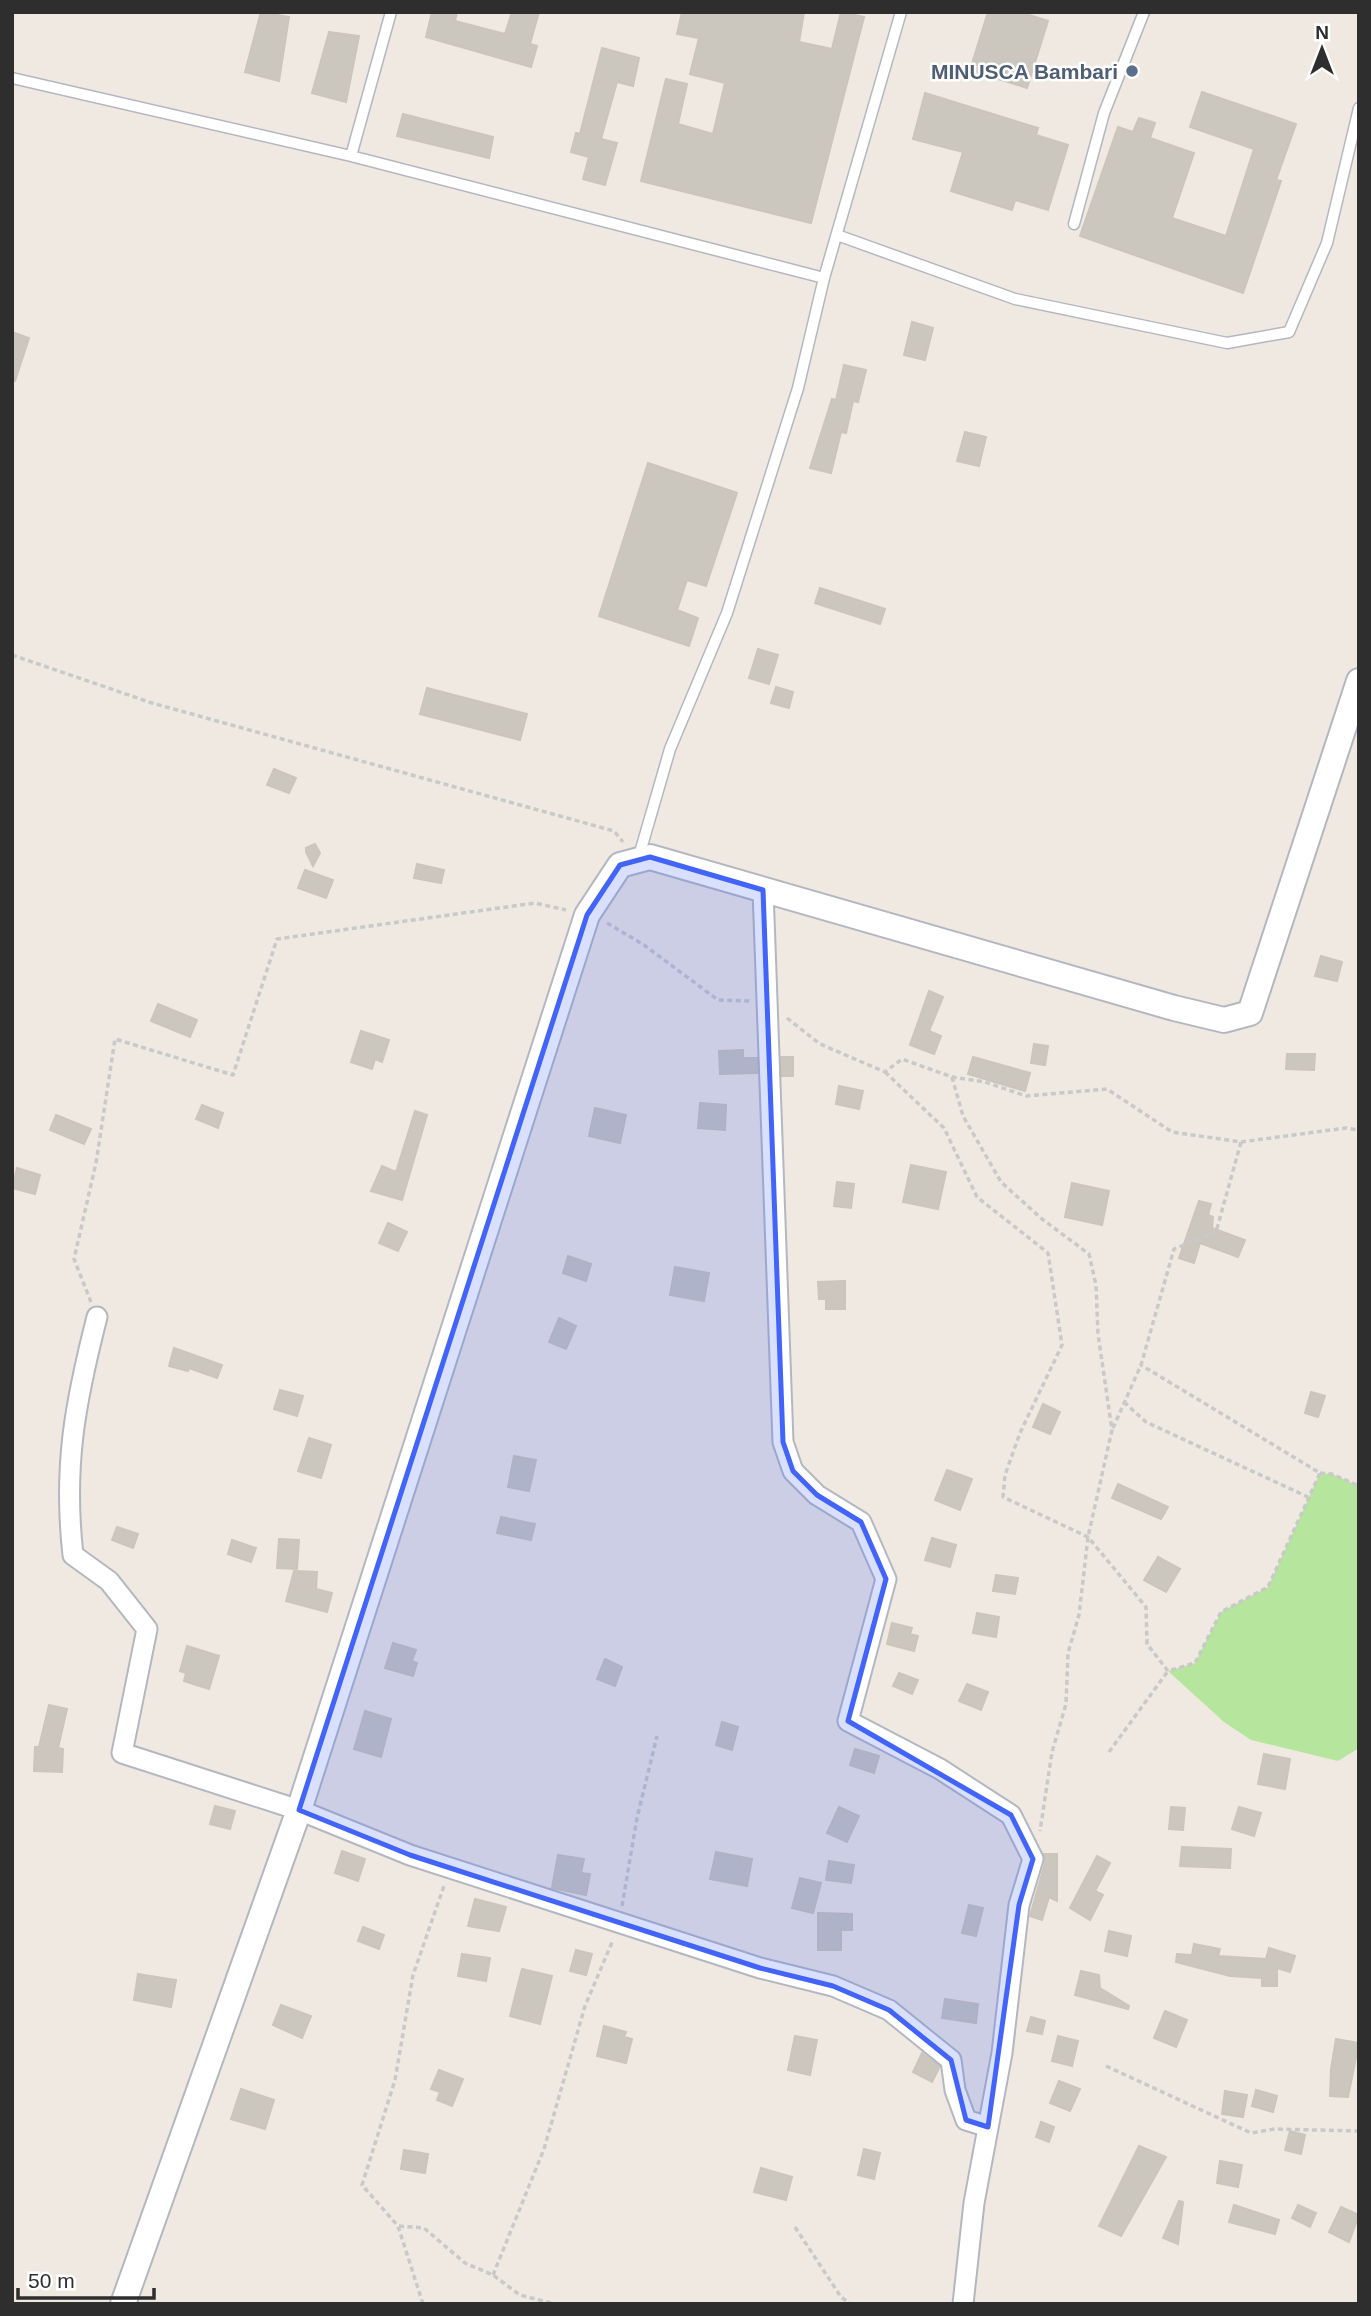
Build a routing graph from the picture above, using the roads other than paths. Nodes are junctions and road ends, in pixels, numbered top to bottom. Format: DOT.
graph roads {
  1 [pos="391,12"];
  2 [pos="901,12"];
  3 [pos="1144,12"];
  4 [pos="12,78"];
  5 [pos="1359,108"];
  6 [pos="351,156"];
  7 [pos="1074,224"];
  8 [pos="837,236"];
  9 [pos="824,278"];
  10 [pos="1359,681"];
  11 [pos="638,860"];
  12 [pos="763,890"];
  13 [pos="97,1317"];
  14 [pos="299,1810"];
  15 [pos="988,2127"];
  16 [pos="123,2304"];
  17 [pos="963,2304"];
  1 -- 6 [label="lane"];
  2 -- 8 [label="lane"];
  3 -- 7 [label="lane"];
  4 -- 6 [label="lane"];
  5 -- 8 [label="lane"];
  6 -- 9 [label="lane"];
  8 -- 9 [label="lane"];
  9 -- 11 [label="lane"];
  10 -- 12 [label="street"];
  11 -- 12 [label="street"];
  11 -- 14 [label="street"];
  12 -- 15 [label="street"];
  13 -- 14 [label="street"];
  14 -- 15 [label="street"];
  14 -- 16 [label="street"];
  15 -- 17 [label="street"];
}
